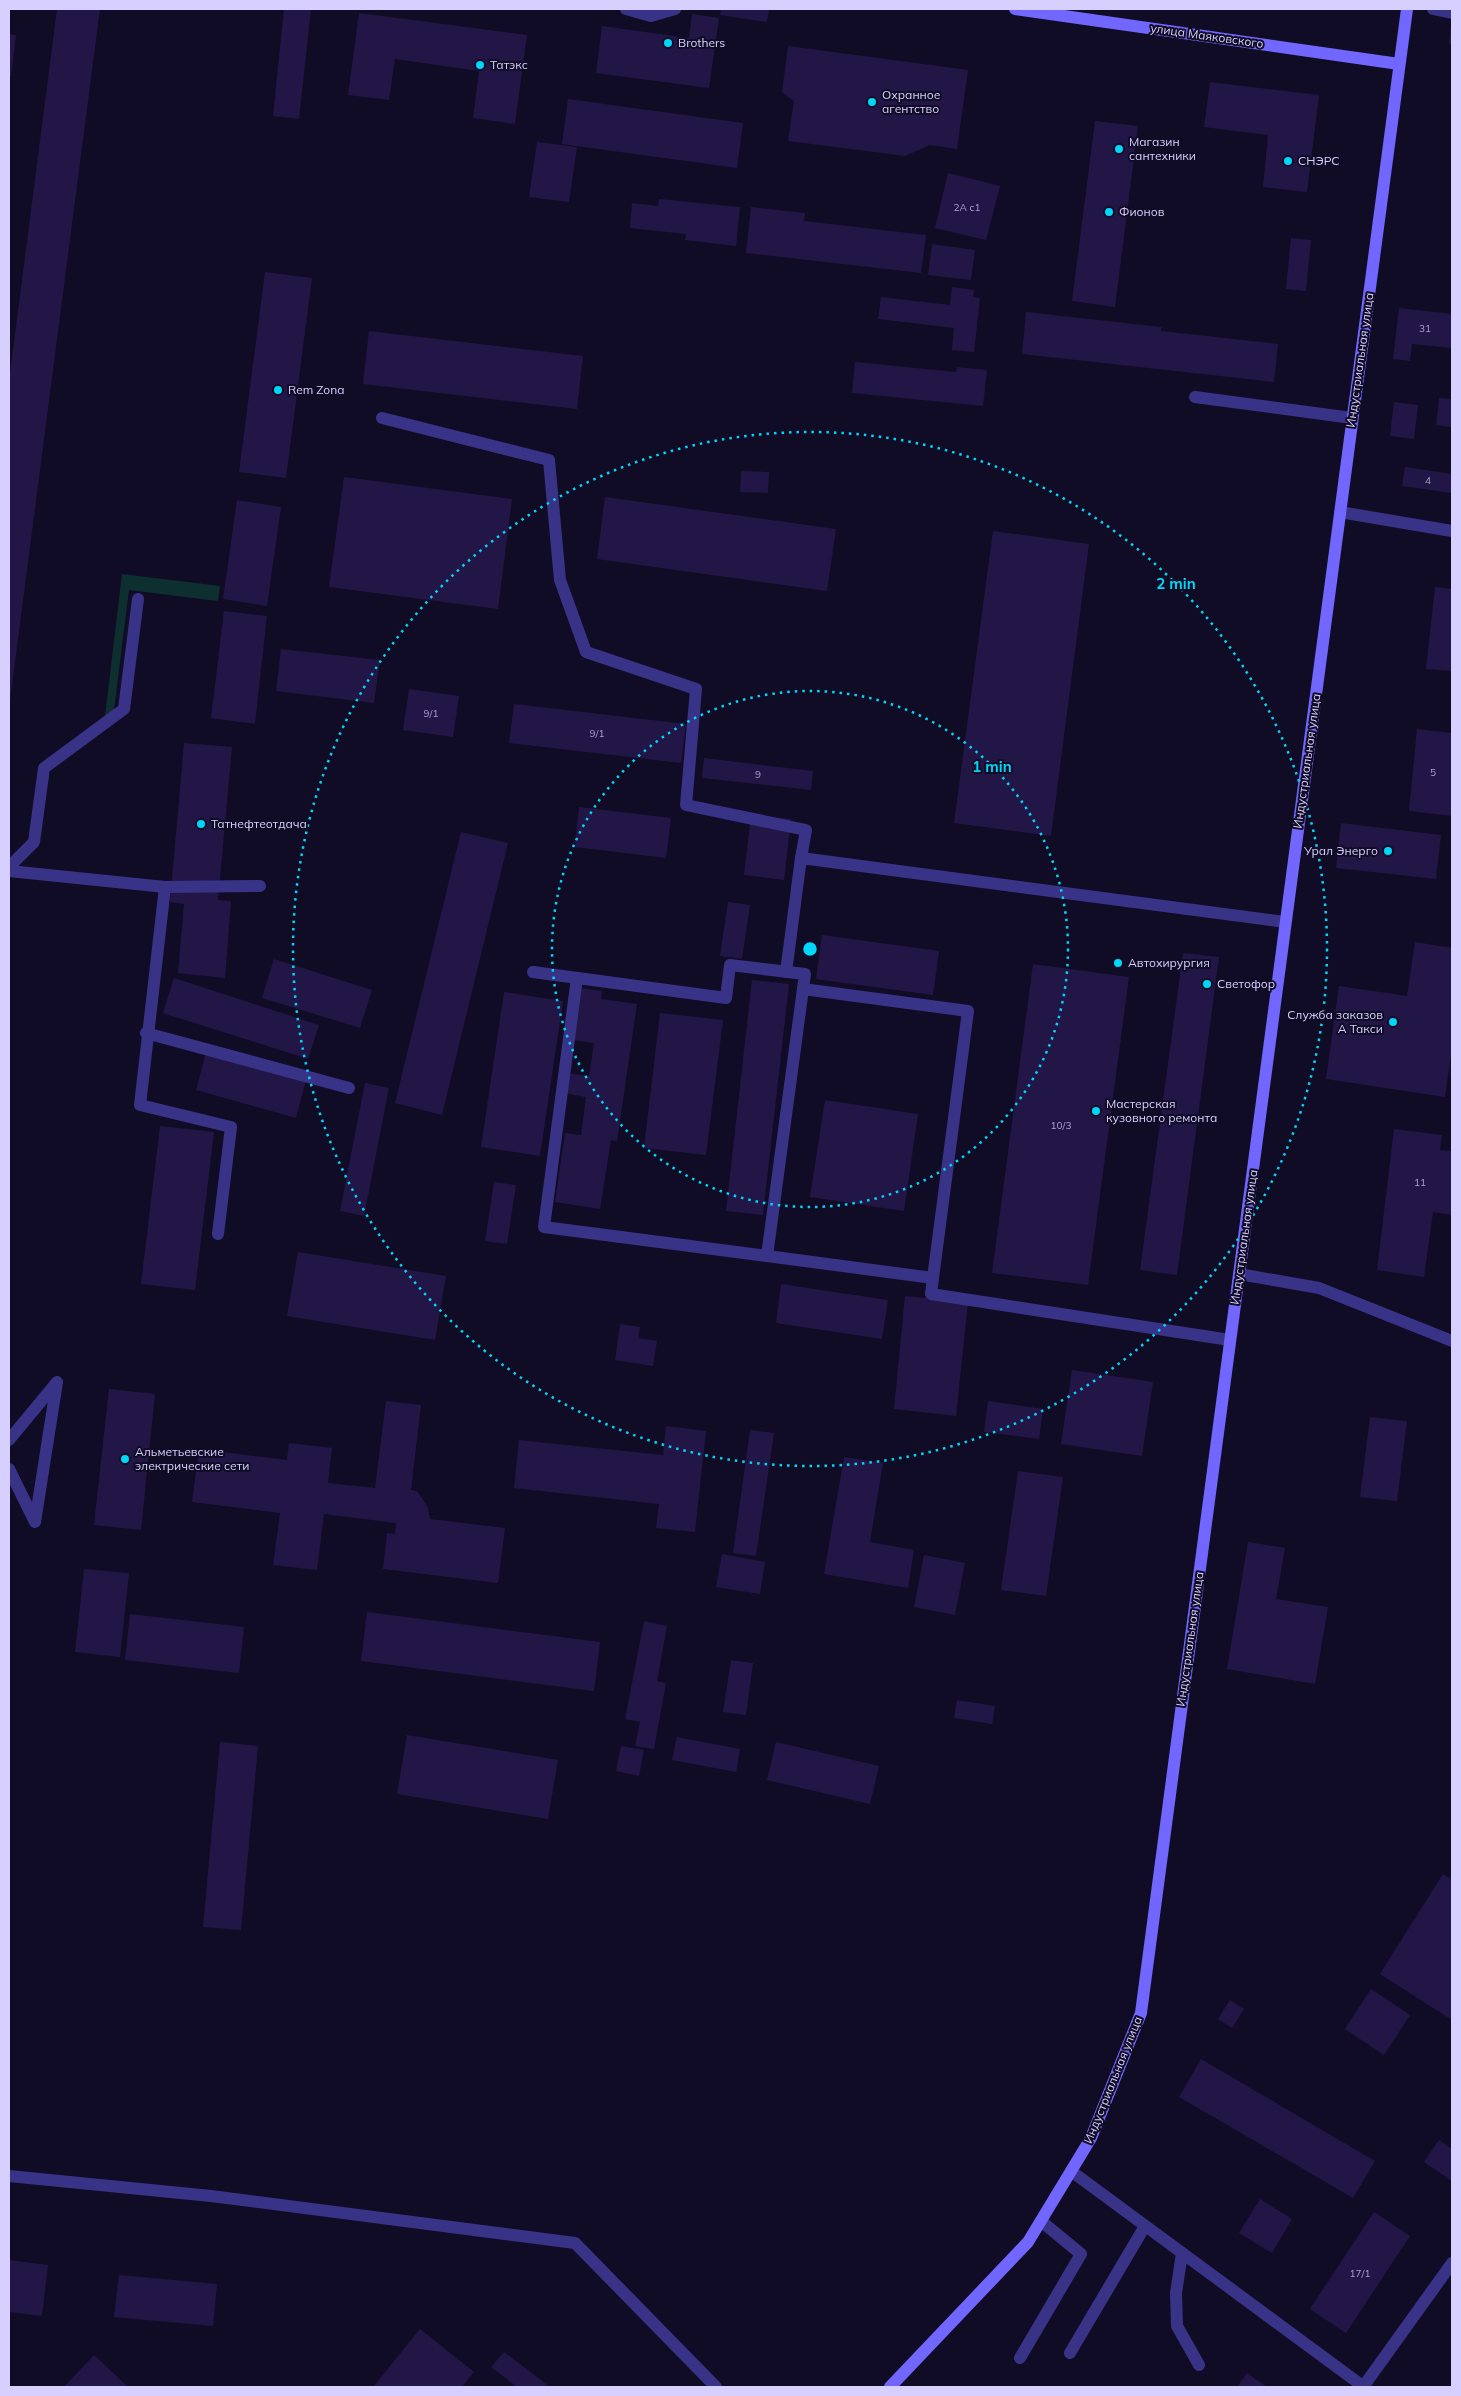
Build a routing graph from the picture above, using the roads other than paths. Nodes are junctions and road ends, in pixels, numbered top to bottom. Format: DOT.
graph roads {
  1 [pos="626,9"];
  2 [pos="675,9"];
  3 [pos="1015,9"];
  4 [pos="1406,9"];
  5 [pos="1433,9"];
  6 [pos="1452,13"];
  7 [pos="1399,64"];
  8 [pos="1195,397"];
  9 [pos="382,418"];
  10 [pos="1352,418"];
  11 [pos="1340,512"];
  12 [pos="1452,530"];
  13 [pos="138,599"];
  14 [pos="801,858"];
  15 [pos="9,867"];
  16 [pos="9,871"];
  17 [pos="260,886"];
  18 [pos="165,887"];
  19 [pos="1285,922"];
  20 [pos="533,972"];
  21 [pos="786,972"];
  22 [pos="577,978"];
  23 [pos="803,989"];
  24 [pos="146,1033"];
  25 [pos="349,1088"];
  26 [pos="218,1234"];
  27 [pos="767,1256"];
  28 [pos="1239,1274"];
  29 [pos="933,1278"];
  30 [pos="1230,1340"];
  31 [pos="1452,1341"];
  32 [pos="9,1440"];
  33 [pos="9,1469"];
  34 [pos="1071,2171"];
  35 [pos="9,2176"];
  36 [pos="1041,2221"];
  37 [pos="1145,2226"];
  38 [pos="1182,2253"];
  39 [pos="1452,2263"];
  40 [pos="1070,2353"];
  41 [pos="1020,2358"];
  42 [pos="1199,2365"];
  43 [pos="896,2385"];
  44 [pos="716,2387"];
  45 [pos="1363,2387"];
  1 -- 2 [label="lane"];
  3 -- 7 [label="street, улица Маяковского"];
  4 -- 7 [label="street, Индустриальная улица"];
  5 -- 6 [label="lane"];
  7 -- 10 [label="street, Индустриальная улица"];
  8 -- 10 [label="lane"];
  9 -- 14 [label="lane"];
  10 -- 11 [label="street, Индустриальная улица"];
  11 -- 12 [label="lane"];
  11 -- 19 [label="street, Индустриальная улица"];
  13 -- 15 [label="lane"];
  14 -- 19 [label="lane"];
  14 -- 21 [label="lane"];
  16 -- 18 [label="lane"];
  17 -- 18 [label="lane"];
  18 -- 24 [label="lane"];
  19 -- 28 [label="street, Индустриальная улица"];
  20 -- 22 [label="lane"];
  21 -- 22 [label="lane"];
  21 -- 23 [label="lane"];
  22 -- 27 [label="lane"];
  23 -- 27 [label="lane"];
  23 -- 29 [label="lane"];
  24 -- 25 [label="lane"];
  24 -- 26 [label="lane"];
  27 -- 29 [label="lane"];
  28 -- 30 [label="street, Индустриальная улица"];
  28 -- 31 [label="lane"];
  29 -- 30 [label="lane"];
  30 -- 34 [label="street, Индустриальная улица"];
  32 -- 33 [label="lane"];
  34 -- 36 [label="street, Индустриальная улица"];
  34 -- 37 [label="lane"];
  35 -- 44 [label="lane"];
  36 -- 41 [label="lane"];
  36 -- 43 [label="street, Индустриальная улица"];
  37 -- 38 [label="lane"];
  37 -- 40 [label="lane"];
  38 -- 42 [label="lane"];
  38 -- 45 [label="lane"];
  39 -- 45 [label="lane"];
}
